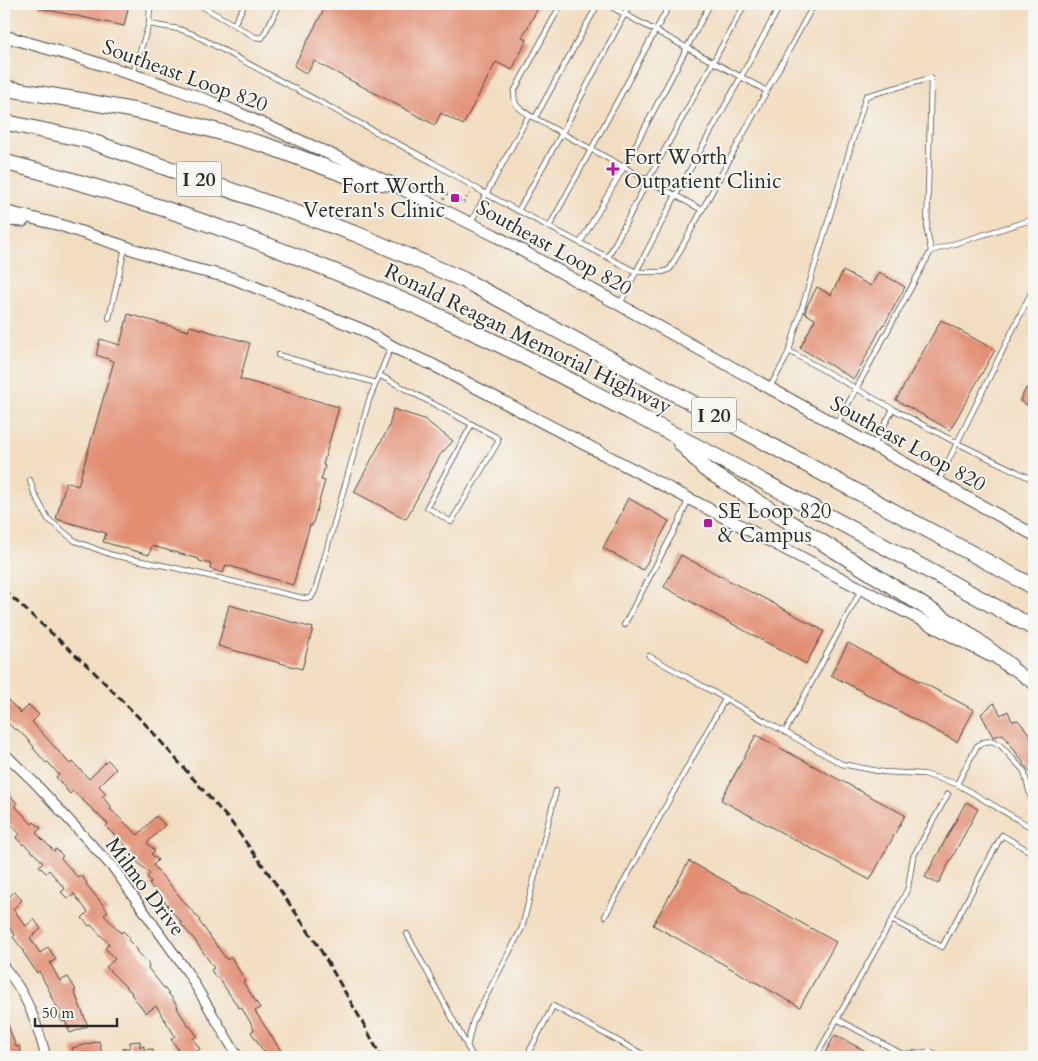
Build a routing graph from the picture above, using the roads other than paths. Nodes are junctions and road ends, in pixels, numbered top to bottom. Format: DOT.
graph roads {
  1 [pos="150,4"];
  2 [pos="198,4"];
  3 [pos="211,4"];
  4 [pos="245,4"];
  5 [pos="280,4"];
  6 [pos="561,4"];
  7 [pos="598,4"];
  8 [pos="606,4"];
  9 [pos="630,4"];
  10 [pos="670,4"];
  11 [pos="710,4"];
  12 [pos="745,4"];
  13 [pos="782,4"];
  14 [pos="814,4"];
  15 [pos="208,9"];
  16 [pos="625,14"];
  17 [pos="149,24"];
  18 [pos="234,24"];
  19 [pos="656,31"];
  20 [pos="4,36"];
  21 [pos="686,47"];
  22 [pos="714,62"];
  23 [pos="133,75"];
  24 [pos="742,77"];
  25 [pos="4,88"];
  26 [pos="766,91"];
  27 [pos="529,115"];
  28 [pos="536,118"];
  29 [pos="4,122"];
  30 [pos="562,133"];
  31 [pos="591,149"];
  32 [pos="4,162"];
  33 [pos="624,167"];
  34 [pos="648,180"];
  35 [pos="387,183"];
  36 [pos="486,194"];
  37 [pos="676,195"];
  38 [pos="702,210"];
  39 [pos="4,211"];
  40 [pos="518,211"];
  41 [pos="1034,219"];
  42 [pos="4,220"];
  43 [pos="470,223"];
  44 [pos="60,225"];
  45 [pos="549,227"];
  46 [pos="580,243"];
  47 [pos="125,247"];
  48 [pos="931,251"];
  49 [pos="608,257"];
  50 [pos="636,272"];
  51 [pos="1034,287"];
  52 [pos="619,305"];
  53 [pos="109,318"];
  54 [pos="392,346"];
  55 [pos="789,351"];
  56 [pos="278,355"];
  57 [pos="379,375"];
  58 [pos="376,383"];
  59 [pos="769,388"];
  60 [pos="856,388"];
  61 [pos="893,409"];
  62 [pos="472,424"];
  63 [pos="836,426"];
  64 [pos="672,434"];
  65 [pos="957,443"];
  66 [pos="874,446"];
  67 [pos="30,480"];
  68 [pos="1034,480"];
  69 [pos="939,482"];
  70 [pos="688,499"];
  71 [pos="1034,535"];
  72 [pos="1034,587"];
  73 [pos="861,590"];
  74 [pos="624,625"];
  75 [pos="1034,628"];
  76 [pos="649,656"];
  77 [pos="1010,666"];
  78 [pos="1034,684"];
  79 [pos="725,698"];
  80 [pos="785,732"];
  81 [pos="4,753"];
  82 [pos="957,784"];
  83 [pos="556,791"];
  84 [pos="948,794"];
  85 [pos="1034,810"];
  86 [pos="1034,826"];
  87 [pos="1034,854"];
  88 [pos="605,916"];
  89 [pos="892,920"];
  90 [pos="407,934"];
  91 [pos="4,967"];
  92 [pos="836,1019"];
  93 [pos="468,1047"];
  94 [pos="235,1056"];
  95 [pos="642,1056"];
  96 [pos="46,1057"];
  97 [pos="473,1057"];
  98 [pos="530,1057"];
  99 [pos="648,1057"];
  100 [pos="816,1057"];
  101 [pos="941,1057"];
  1 -- 17 [label="lane"];
  2 -- 15 [label="lane"];
  3 -- 15 [label="lane"];
  4 -- 18 [label="lane"];
  5 -- 18 [label="lane"];
  6 -- 27 [label="lane"];
  7 -- 28 [label="lane"];
  8 -- 16 [label="lane"];
  9 -- 16 [label="lane"];
  10 -- 19 [label="lane"];
  11 -- 21 [label="lane"];
  12 -- 22 [label="lane"];
  13 -- 24 [label="lane"];
  14 -- 26 [label="lane"];
  15 -- 18 [label="lane"];
  16 -- 19 [label="lane"];
  16 -- 30 [label="lane"];
  17 -- 23 [label="lane"];
  17 -- 36 [label="lane"];
  19 -- 21 [label="lane"];
  19 -- 31 [label="lane"];
  20 -- 23 [label="main road, Southeast Loop 820"];
  21 -- 22 [label="lane"];
  21 -- 33 [label="lane"];
  22 -- 24 [label="lane"];
  22 -- 34 [label="lane"];
  23 -- 35 [label="main road, Southeast Loop 820"];
  24 -- 26 [label="lane"];
  24 -- 37 [label="lane"];
  25 -- 35 [label="highway"];
  26 -- 38 [label="lane"];
  27 -- 28 [label="lane"];
  27 -- 36 [label="lane"];
  28 -- 30 [label="lane"];
  29 -- 72 [label="highway, Ronald Reagan Memorial Highway / I 20"];
  30 -- 31 [label="lane"];
  30 -- 40 [label="lane"];
  31 -- 33 [label="lane"];
  31 -- 45 [label="lane"];
  32 -- 64 [label="highway, Ronald Reagan Memorial Highway / I 20"];
  33 -- 34 [label="lane"];
  33 -- 46 [label="lane"];
  34 -- 37 [label="lane"];
  34 -- 49 [label="lane"];
  35 -- 43 [label="main road, Southeast Loop 820"];
  36 -- 40 [label="lane"];
  36 -- 43 [label="lane"];
  37 -- 38 [label="lane"];
  37 -- 50 [label="lane"];
  38 -- 50 [label="lane"];
  39 -- 44 [label="main road"];
  40 -- 45 [label="lane"];
  41 -- 48 [label="lane"];
  42 -- 44 [label="main road"];
  43 -- 52 [label="main road, Southeast Loop 820"];
  44 -- 47 [label="main road"];
  45 -- 46 [label="lane"];
  46 -- 49 [label="lane"];
  47 -- 53 [label="lane"];
  47 -- 54 [label="main road"];
  48 -- 55 [label="lane"];
  48 -- 60 [label="lane"];
  49 -- 50 [label="lane"];
  50 -- 52 [label="lane"];
  51 -- 65 [label="lane"];
  52 -- 59 [label="main road, Southeast Loop 820"];
  54 -- 57 [label="lane"];
  54 -- 70 [label="main road"];
  55 -- 59 [label="lane"];
  55 -- 60 [label="lane"];
  56 -- 58 [label="lane"];
  57 -- 58 [label="lane"];
  57 -- 62 [label="lane"];
  58 -- 67 [label="lane"];
  59 -- 63 [label="main road, Southeast Loop 820"];
  60 -- 61 [label="lane"];
  60 -- 63 [label="lane"];
  61 -- 65 [label="lane"];
  61 -- 66 [label="lane"];
  62 -- 62 [label="lane"];
  63 -- 66 [label="main road, Southeast Loop 820"];
  64 -- 75 [label="highway, Ronald Reagan Memorial Highway / I 20"];
  64 -- 77 [label="highway"];
  65 -- 68 [label="lane"];
  65 -- 69 [label="lane"];
  66 -- 69 [label="main road, Southeast Loop 820"];
  69 -- 71 [label="main road, Southeast Loop 820"];
  70 -- 73 [label="main road"];
  70 -- 74 [label="lane"];
  73 -- 77 [label="main road"];
  73 -- 80 [label="lane"];
  76 -- 79 [label="lane"];
  77 -- 78 [label="main road"];
  79 -- 80 [label="lane"];
  79 -- 88 [label="lane"];
  80 -- 82 [label="lane"];
  81 -- 94 [label="street, Milmo Drive"];
  82 -- 85 [label="lane"];
  82 -- 86 [label="lane"];
  83 -- 93 [label="lane"];
  84 -- 89 [label="lane"];
  87 -- 89 [label="lane"];
  89 -- 92 [label="lane"];
  90 -- 93 [label="lane"];
  91 -- 96 [label="street"];
  92 -- 100 [label="lane"];
  92 -- 101 [label="lane"];
  93 -- 97 [label="lane"];
  95 -- 98 [label="lane"];
  95 -- 99 [label="lane"];
}
